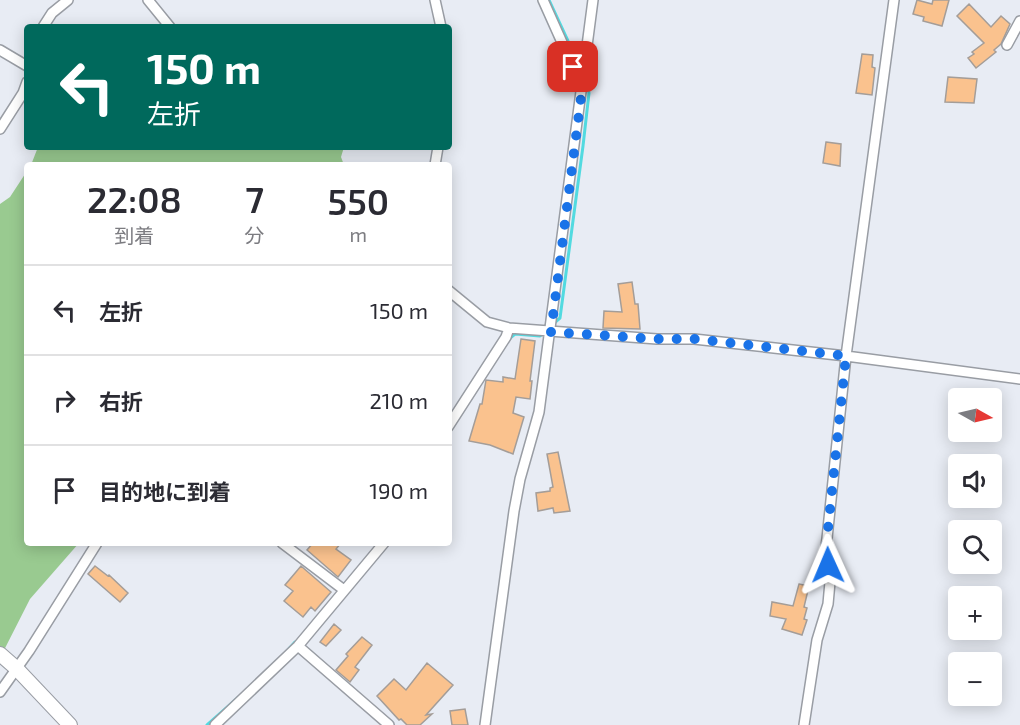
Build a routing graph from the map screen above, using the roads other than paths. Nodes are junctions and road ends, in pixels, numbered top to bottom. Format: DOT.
graph roads {
  1 [pos="68,0"];
  2 [pos="148,0"];
  3 [pos="435,0"];
  4 [pos="543,0"];
  5 [pos="593,0"];
  6 [pos="894,0"];
  7 [pos="1020,21"];
  8 [pos="45,24"];
  9 [pos="168,24"];
  10 [pos="440,24"];
  11 [pos="1007,45"];
  12 [pos="0,50"];
  13 [pos="24,64"];
  14 [pos="583,82"];
  15 [pos="24,90"];
  16 [pos="0,129"];
  17 [pos="452,293"];
  18 [pos="509,328"];
  19 [pos="551,332"];
  20 [pos="846,356"];
  21 [pos="1020,379"];
  22 [pos="452,421"];
  23 [pos="95,546"];
  24 [pos="286,546"];
  25 [pos="381,546"];
  26 [pos="344,590"];
  27 [pos="298,646"];
  28 [pos="0,654"];
  29 [pos="16,668"];
  30 [pos="0,692"];
  31 [pos="70,725"];
  32 [pos="215,725"];
  33 [pos="389,725"];
  34 [pos="485,725"];
  35 [pos="804,725"];
  1 -- 8 [label="street"];
  2 -- 9 [label="street"];
  3 -- 10 [label="street"];
  4 -- 14 [label="street"];
  5 -- 14 [label="street"];
  6 -- 20 [label="street"];
  7 -- 11 [label="street"];
  12 -- 13 [label="street"];
  14 -- 19 [label="street"];
  15 -- 16 [label="street"];
  17 -- 18 [label="street"];
  18 -- 19 [label="street"];
  18 -- 22 [label="street"];
  19 -- 20 [label="street"];
  19 -- 34 [label="street"];
  20 -- 21 [label="street"];
  20 -- 35 [label="street"];
  23 -- 29 [label="street"];
  24 -- 26 [label="street"];
  25 -- 26 [label="street"];
  26 -- 27 [label="street"];
  27 -- 32 [label="street"];
  27 -- 33 [label="street"];
  28 -- 29 [label="street"];
  29 -- 30 [label="street"];
  29 -- 31 [label="street"];
}
